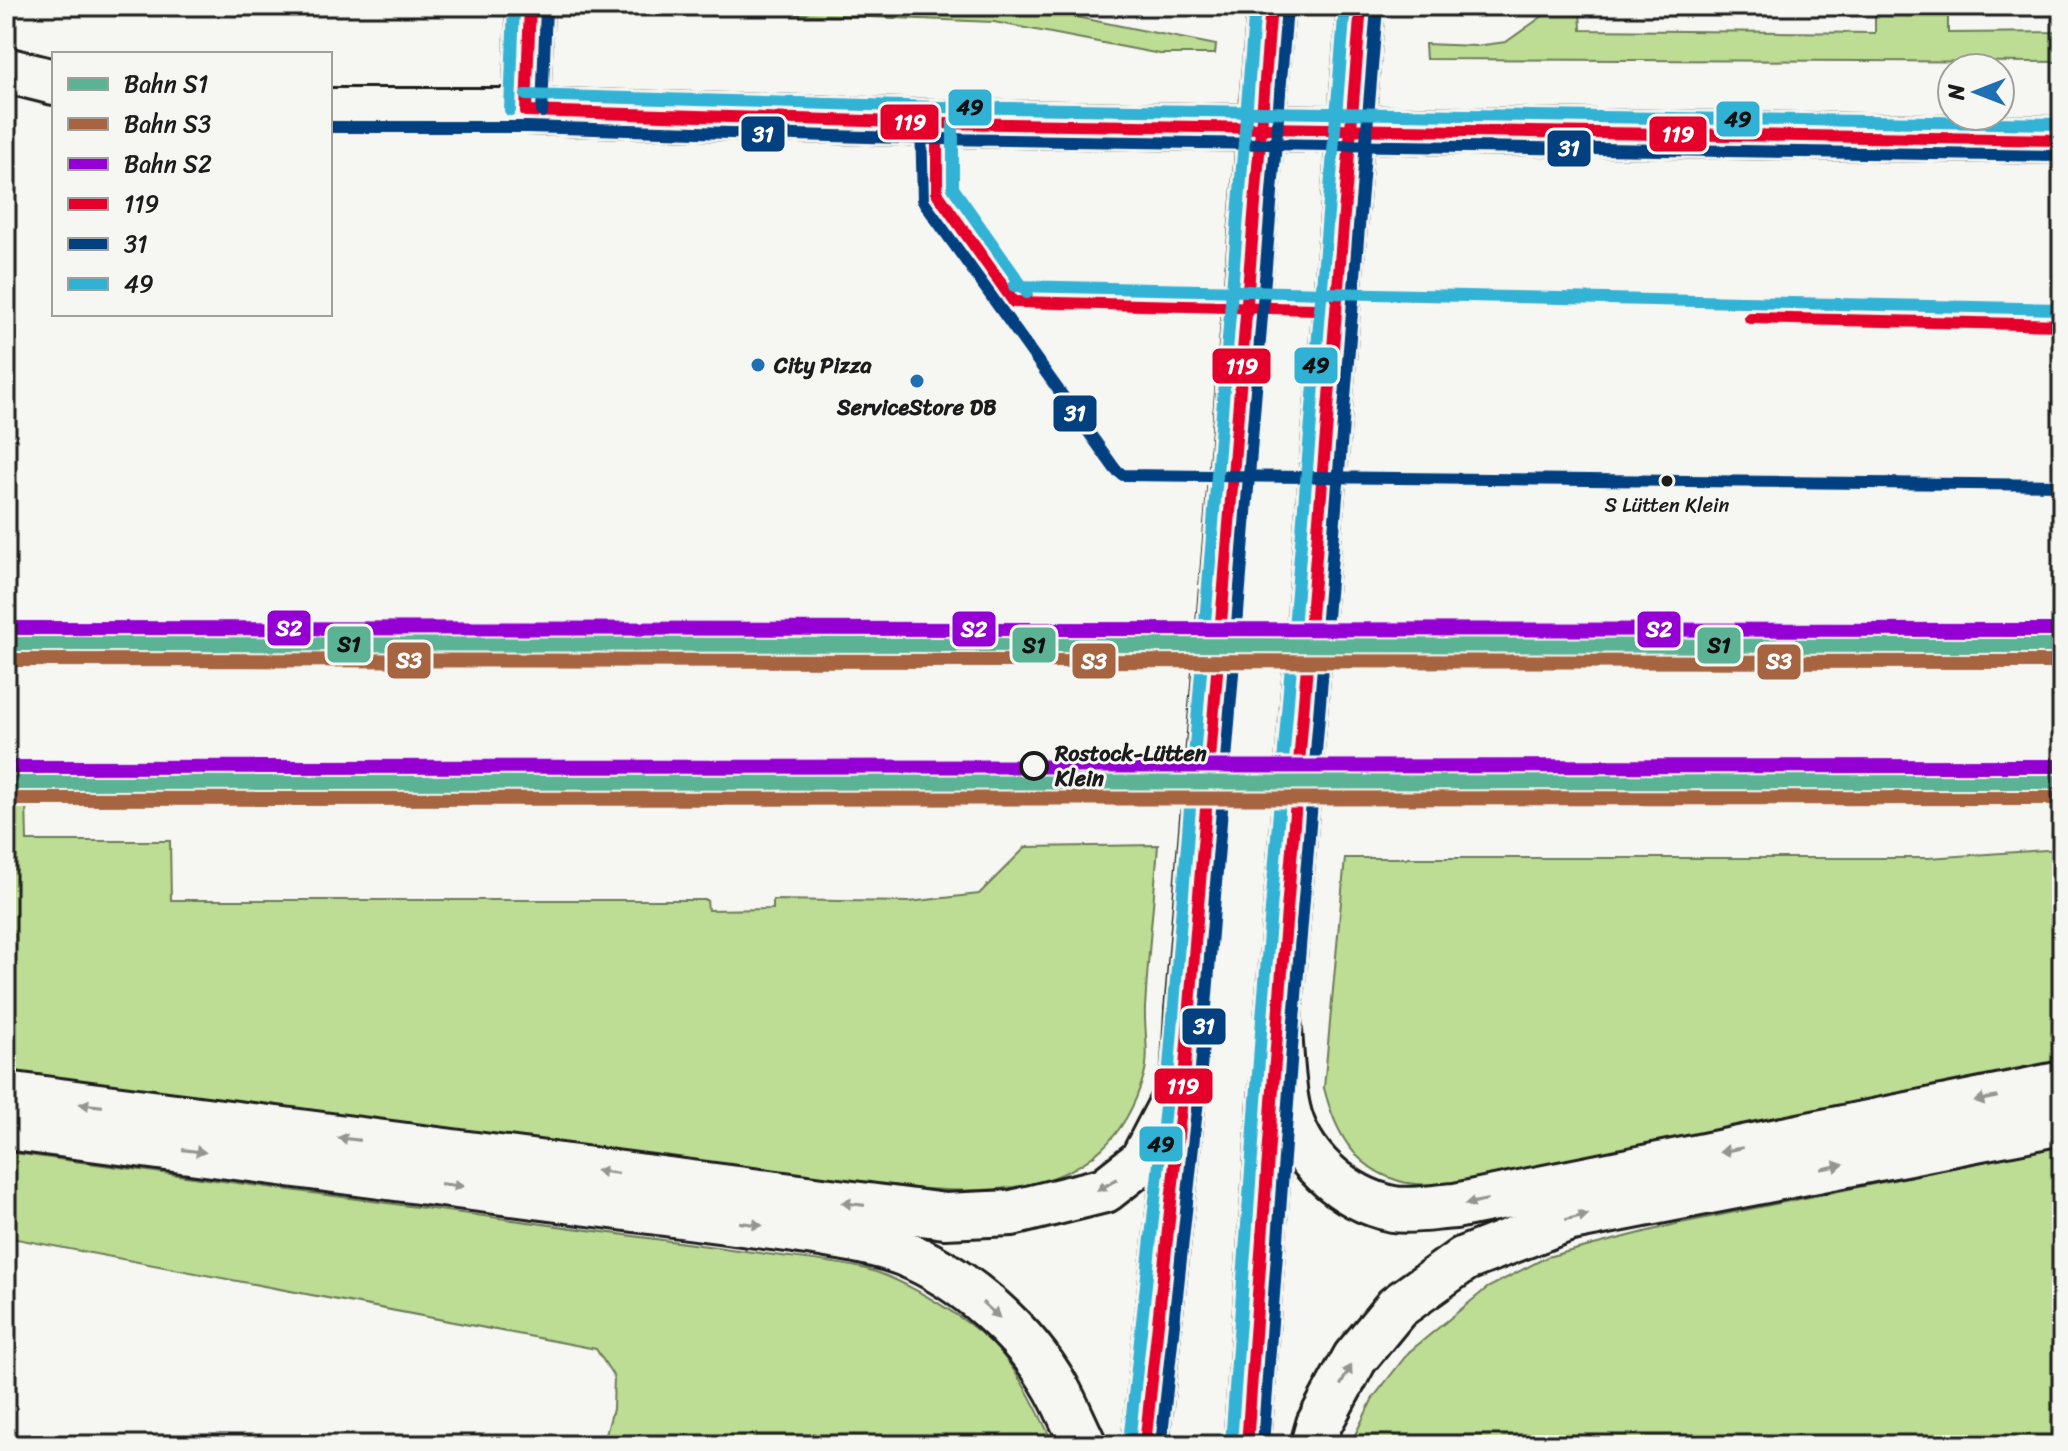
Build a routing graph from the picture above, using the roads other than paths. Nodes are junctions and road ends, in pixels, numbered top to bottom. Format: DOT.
graph roads {
  1 [pos="530,6"];
  2 [pos="1271,6"];
  3 [pos="1361,6"];
  4 [pos="6,70"];
  5 [pos="52,82"];
  6 [pos="332,111"];
  7 [pos="526,111"];
  8 [pos="2062,140"];
  9 [pos="1278,1020"];
  10 [pos="1184,1080"];
  11 [pos="2062,1084"];
  12 [pos="6,1094"];
  13 [pos="2062,1122"];
  14 [pos="6,1127"];
  15 [pos="1084,1445"];
  16 [pos="1145,1445"];
  17 [pos="1247,1445"];
  18 [pos="1313,1445"];
  1 -- 7 [label="main road"];
  2 -- 10 [label="main road, bridge"];
  3 -- 9 [label="main road, bridge"];
  4 -- 5 [label="main road"];
  6 -- 7 [label="main road"];
  7 -- 8 [label="main road"];
  11 -- 9 [label="main road, one-way"];
  9 -- 17 [label="main road"];
  10 -- 12 [label="main road, one-way"];
  10 -- 16 [label="main road"];
  18 -- 13 [label="main road, one-way"];
  14 -- 15 [label="main road, one-way"];
}
